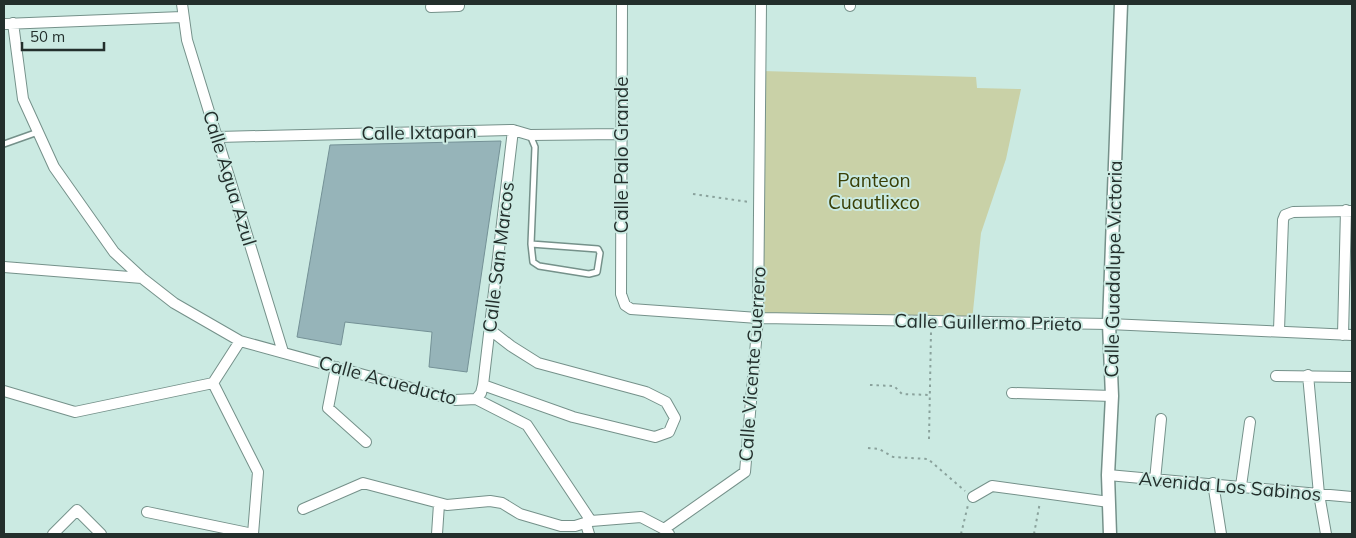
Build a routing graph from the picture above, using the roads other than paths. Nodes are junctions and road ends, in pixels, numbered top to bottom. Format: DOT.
graph roads {
  1 [pos="182,4"];
  2 [pos="459,4"];
  3 [pos="622,4"];
  4 [pos="761,4"];
  5 [pos="1121,4"];
  6 [pos="431,7"];
  7 [pos="182,17"];
  8 [pos="8,23"];
  9 [pos="514,130"];
  10 [pos="38,132"];
  11 [pos="530,134"];
  12 [pos="620,134"];
  13 [pos="218,137"];
  14 [pos="4,144"];
  15 [pos="1349,210"];
  16 [pos="531,244"];
  17 [pos="4,267"];
  18 [pos="142,278"];
  19 [pos="625,306"];
  20 [pos="758,318"];
  21 [pos="1109,324"];
  22 [pos="489,330"];
  23 [pos="1279,330"];
  24 [pos="1348,335"];
  25 [pos="240,341"];
  26 [pos="283,352"];
  27 [pos="336,367"];
  28 [pos="1308,375"];
  29 [pos="1276,376"];
  30 [pos="1352,377"];
  31 [pos="213,383"];
  32 [pos="483,384"];
  33 [pos="4,391"];
  34 [pos="1012,393"];
  35 [pos="1112,396"];
  36 [pos="476,399"];
  37 [pos="1161,419"];
  38 [pos="1250,422"];
  39 [pos="366,442"];
  40 [pos="1108,475"];
  41 [pos="1155,480"];
  42 [pos="1213,483"];
  43 [pos="1242,486"];
  44 [pos="1319,494"];
  45 [pos="973,497"];
  46 [pos="1352,498"];
  47 [pos="1109,502"];
  48 [pos="439,504"];
  49 [pos="303,509"];
  50 [pos="147,512"];
  51 [pos="589,522"];
  52 [pos="666,531"];
  53 [pos="53,534"];
  54 [pos="101,534"];
  55 [pos="253,534"];
  56 [pos="437,534"];
  57 [pos="589,534"];
  58 [pos="1110,534"];
  59 [pos="1221,534"];
  60 [pos="1326,534"];
  1 -- 7 [label="street, Calle Agua Azul"];
  2 -- 6 [label="street"];
  3 -- 12 [label="street, Calle Palo Grande"];
  4 -- 20 [label="street, Calle Vicente Guerrero"];
  5 -- 21 [label="street, Calle Guadalupe Victoria"];
  7 -- 8 [label="street"];
  7 -- 13 [label="street, Calle Agua Azul"];
  8 -- 10 [label="street, Calle Acueducto"];
  9 -- 11 [label="street, Calle Ixtapan"];
  9 -- 13 [label="street, Calle Ixtapan"];
  9 -- 22 [label="street, Calle San Marcos"];
  10 -- 14 [label="lane"];
  10 -- 18 [label="street, Calle Acueducto"];
  11 -- 12 [label="street, Calle Ixtapan"];
  11 -- 16 [label="lane"];
  12 -- 19 [label="street, Calle Palo Grande"];
  13 -- 26 [label="street, Calle Agua Azul"];
  15 -- 23 [label="street"];
  15 -- 24 [label="street"];
  16 -- 16 [label="lane"];
  17 -- 18 [label="street"];
  18 -- 25 [label="street, Calle Acueducto"];
  19 -- 20 [label="street, Calle Guillermo Prieto"];
  20 -- 21 [label="street, Calle Guillermo Prieto"];
  20 -- 52 [label="street, Calle Vicente Guerrero"];
  21 -- 23 [label="street, Calle Guillermo Prieto"];
  21 -- 35 [label="street, Calle Guadalupe Victoria"];
  22 -- 32 [label="street, Calle San Marcos"];
  22 -- 32 [label="street, Calle Acueducto"];
  23 -- 24 [label="street, Calle Guillermo Prieto"];
  25 -- 26 [label="street, Calle Acueducto"];
  25 -- 31 [label="street"];
  26 -- 27 [label="street, Calle Acueducto"];
  27 -- 36 [label="street, Calle Acueducto"];
  27 -- 39 [label="street"];
  28 -- 29 [label="street"];
  28 -- 30 [label="street"];
  28 -- 44 [label="street"];
  31 -- 33 [label="street"];
  31 -- 55 [label="street"];
  32 -- 36 [label="street, Calle Acueducto"];
  34 -- 35 [label="street"];
  35 -- 40 [label="street, Calle Guadalupe Victoria"];
  36 -- 51 [label="street"];
  37 -- 41 [label="street"];
  38 -- 43 [label="street"];
  40 -- 41 [label="street, Avenida Los Sabinos"];
  40 -- 47 [label="street, Calle Guadalupe Victoria"];
  41 -- 42 [label="street, Avenida Los Sabinos"];
  42 -- 43 [label="street, Avenida Los Sabinos"];
  42 -- 59 [label="street"];
  43 -- 44 [label="street, Avenida Los Sabinos"];
  44 -- 46 [label="street, Avenida Los Sabinos"];
  44 -- 60 [label="street"];
  45 -- 47 [label="street"];
  47 -- 58 [label="street, Calle Guadalupe Victoria"];
  48 -- 49 [label="street, Calle Vicente Guerrero"];
  48 -- 51 [label="street, Calle Vicente Guerrero"];
  48 -- 56 [label="street"];
  50 -- 55 [label="street"];
  51 -- 52 [label="street, Calle Vicente Guerrero"];
  51 -- 57 [label="street"];
  53 -- 54 [label="street"];
}
